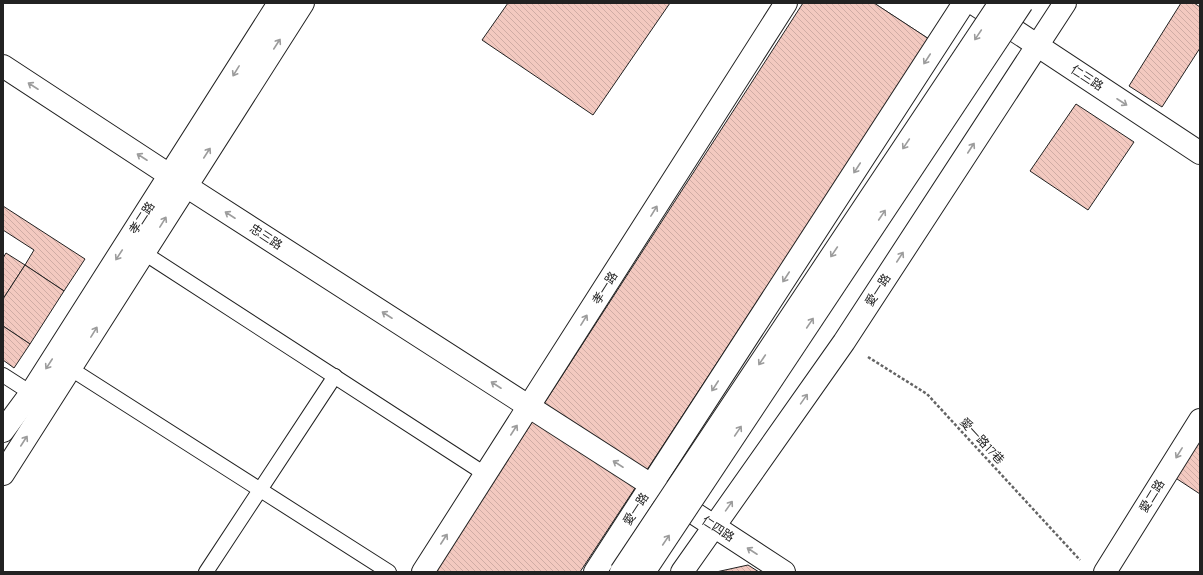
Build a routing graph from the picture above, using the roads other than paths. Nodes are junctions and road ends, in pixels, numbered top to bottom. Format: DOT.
graph roads {
  1 [pos="279,3"];
  2 [pos="303,3"];
  3 [pos="786,3"];
  4 [pos="964,3"];
  5 [pos="973,3"];
  6 [pos="1000,3"];
  7 [pos="1022,3"];
  8 [pos="1065,3"];
  9 [pos="1038,46"];
  10 [pos="3,66"];
  11 [pos="1200,153"];
  12 [pos="178,181"];
  13 [pos="144,252"];
  14 [pos="71,369"];
  15 [pos="3,375"];
  16 [pos="335,376"];
  17 [pos="31,393"];
  18 [pos="529,406"];
  19 [pos="1200,420"];
  20 [pos="3,431"];
  21 [pos="3,474"];
  22 [pos="485,474"];
  23 [pos="651,485"];
  24 [pos="260,490"];
  25 [pos="714,527"];
  26 [pos="206,572"];
  27 [pos="389,572"];
  28 [pos="422,572"];
  29 [pos="595,572"];
  30 [pos="621,572"];
  31 [pos="644,572"];
  32 [pos="682,572"];
  33 [pos="784,572"];
  34 [pos="1105,572"];
  1 -- 12 [label="main road, 孝二路, one-way"];
  12 -- 2 [label="main road, 孝二路, one-way"];
  18 -- 3 [label="main road, 孝一路, one-way"];
  4 -- 23 [label="main road, 愛一路, one-way"];
  5 -- 9 [label="main road, 仁三路"];
  6 -- 30 [label="main road, one-way, bridge"];
  31 -- 7 [label="main road, one-way, bridge"];
  8 -- 9 [label="main road, 愛一路"];
  9 -- 11 [label="main road, 仁三路, one-way"];
  25 -- 9 [label="main road, 愛一路, one-way"];
  12 -- 10 [label="main road, 忠三路, one-way"];
  13 -- 12 [label="main road, one-way"];
  12 -- 17 [label="main road, 孝二路, one-way"];
  18 -- 12 [label="main road, 忠三路, one-way"];
  14 -- 13 [label="main road, one-way"];
  13 -- 16 [label="lane"];
  21 -- 14 [label="main road, one-way"];
  14 -- 24 [label="lane"];
  15 -- 17 [label="lane"];
  16 -- 22 [label="lane"];
  16 -- 24 [label="lane"];
  17 -- 20 [label="main road, 孝二路"];
  22 -- 18 [label="main road, 孝一路, one-way"];
  23 -- 18 [label="main road, 忠三路, one-way"];
  19 -- 34 [label="main road, 愛二路, one-way"];
  28 -- 22 [label="main road, 孝一路, one-way"];
  23 -- 25 [label="main road, 仁四路"];
  23 -- 29 [label="main road, 愛一路"];
  24 -- 26 [label="lane"];
  24 -- 27 [label="lane"];
  25 -- 32 [label="main road, 愛一路"];
  33 -- 25 [label="main road, 仁四路, one-way"];
}
